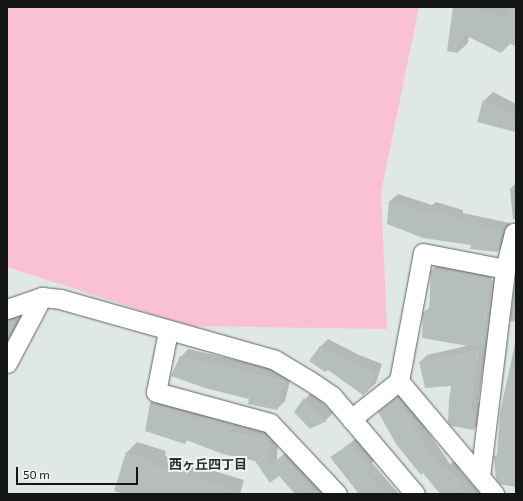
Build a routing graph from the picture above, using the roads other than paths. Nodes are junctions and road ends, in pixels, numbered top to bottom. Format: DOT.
graph roads {
  1 [pos="516,233"];
  2 [pos="505,269"];
  3 [pos="42,297"];
  4 [pos="7,309"];
  5 [pos="168,331"];
  6 [pos="7,363"];
  7 [pos="399,381"];
  8 [pos="352,419"];
  9 [pos="480,477"];
  10 [pos="337,494"];
  11 [pos="415,494"];
  12 [pos="494,494"];
  1 -- 2 [label="street"];
  2 -- 7 [label="street"];
  2 -- 9 [label="street"];
  3 -- 4 [label="street"];
  3 -- 5 [label="street"];
  3 -- 6 [label="street"];
  5 -- 8 [label="street"];
  5 -- 10 [label="street"];
  7 -- 8 [label="street"];
  7 -- 9 [label="street"];
  8 -- 11 [label="street"];
  9 -- 12 [label="street"];
}
